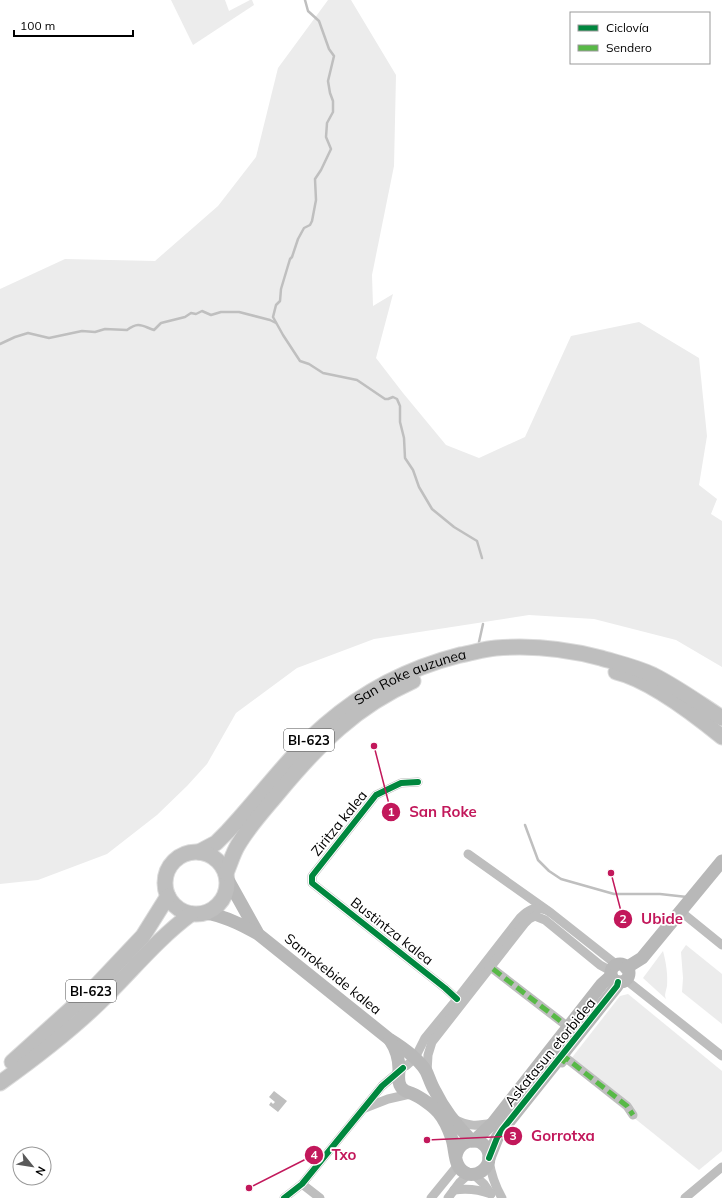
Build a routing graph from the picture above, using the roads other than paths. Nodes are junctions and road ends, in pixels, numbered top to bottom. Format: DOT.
graph roads {
  1 [pos="469,658"];
  2 [pos="442,665"];
  3 [pos="722,718"];
  4 [pos="722,737"];
  5 [pos="418,782"];
  6 [pos="199,852"];
  7 [pos="468,854"];
  8 [pos="722,862"];
  9 [pos="227,877"];
  10 [pos="312,883"];
  11 [pos="168,896"];
  12 [pos="546,910"];
  13 [pos="680,911"];
  14 [pos="199,914"];
  15 [pos="258,934"];
  16 [pos="722,945"];
  17 [pos="493,969"];
  18 [pos="618,974"];
  19 [pos="457,1000"];
  20 [pos="563,1023"];
  21 [pos="425,1038"];
  22 [pos="393,1042"];
  23 [pos="722,1056"];
  24 [pos="562,1063"];
  25 [pos="412,1070"];
  26 [pos="0,1073"];
  27 [pos="0,1083"];
  28 [pos="411,1094"];
  29 [pos="365,1108"];
  30 [pos="633,1115"];
  31 [pos="449,1116"];
  32 [pos="493,1123"];
  33 [pos="473,1141"];
  34 [pos="489,1159"];
  35 [pos="457,1161"];
  36 [pos="722,1167"];
  37 [pos="471,1174"];
  38 [pos="302,1184"];
  39 [pos="454,1190"];
  40 [pos="492,1196"];
  41 [pos="284,1198"];
  42 [pos="320,1198"];
  43 [pos="431,1198"];
  44 [pos="448,1198"];
  45 [pos="502,1198"];
  46 [pos="685,1198"];
  1 -- 2 [label="main road, BI-623"];
  1 -- 3 [label="main road, San Roke auzunea / BI-623"];
  1 -- 4 [label="main road, BI-623"];
  2 -- 6 [label="main road, San Roke auzunea / BI-623"];
  2 -- 9 [label="main road, BI-623"];
  5 -- 10 [label="street, Ziritza kalea"];
  6 -- 9 [label="main road"];
  6 -- 11 [label="main road, BI-623"];
  7 -- 12 [label="street"];
  8 -- 13 [label="street, Askatasun etorbidea"];
  9 -- 14 [label="main road, BI-623"];
  9 -- 15 [label="street"];
  10 -- 19 [label="street, Bustintza kalea"];
  11 -- 14 [label="main road"];
  11 -- 26 [label="main road, BI-623"];
  12 -- 18 [label="street"];
  12 -- 19 [label="street"];
  13 -- 16 [label="street"];
  13 -- 18 [label="street, Askatasun etorbidea"];
  14 -- 15 [label="street"];
  14 -- 27 [label="main road, BI-623"];
  15 -- 22 [label="street, Sanrokebide kalea"];
  17 -- 20 [label="street"];
  18 -- 23 [label="street"];
  18 -- 25 [label="street"];
  18 -- 32 [label="street, Askatasun etorbidea"];
  18 -- 34 [label="street, Askatasun etorbidea"];
  19 -- 21 [label="street"];
  21 -- 22 [label="street"];
  21 -- 25 [label="street"];
  22 -- 25 [label="street, Sanrokebide kalea"];
  22 -- 25 [label="street"];
  24 -- 30 [label="street, Askatasun etorbidea"];
  25 -- 28 [label="street"];
  25 -- 28 [label="street"];
  25 -- 29 [label="street"];
  25 -- 31 [label="street"];
  28 -- 29 [label="street"];
  28 -- 35 [label="street"];
  29 -- 38 [label="street"];
  31 -- 32 [label="street"];
  31 -- 33 [label="street"];
  32 -- 33 [label="street, Askatasun etorbidea"];
  33 -- 34 [label="street"];
  33 -- 35 [label="street"];
  34 -- 37 [label="street"];
  34 -- 45 [label="street"];
  35 -- 37 [label="street"];
  35 -- 43 [label="street"];
  36 -- 46 [label="street"];
  37 -- 39 [label="street"];
  37 -- 40 [label="street"];
  38 -- 41 [label="street"];
  38 -- 42 [label="street"];
  39 -- 40 [label="street"];
  39 -- 44 [label="street"];
}
